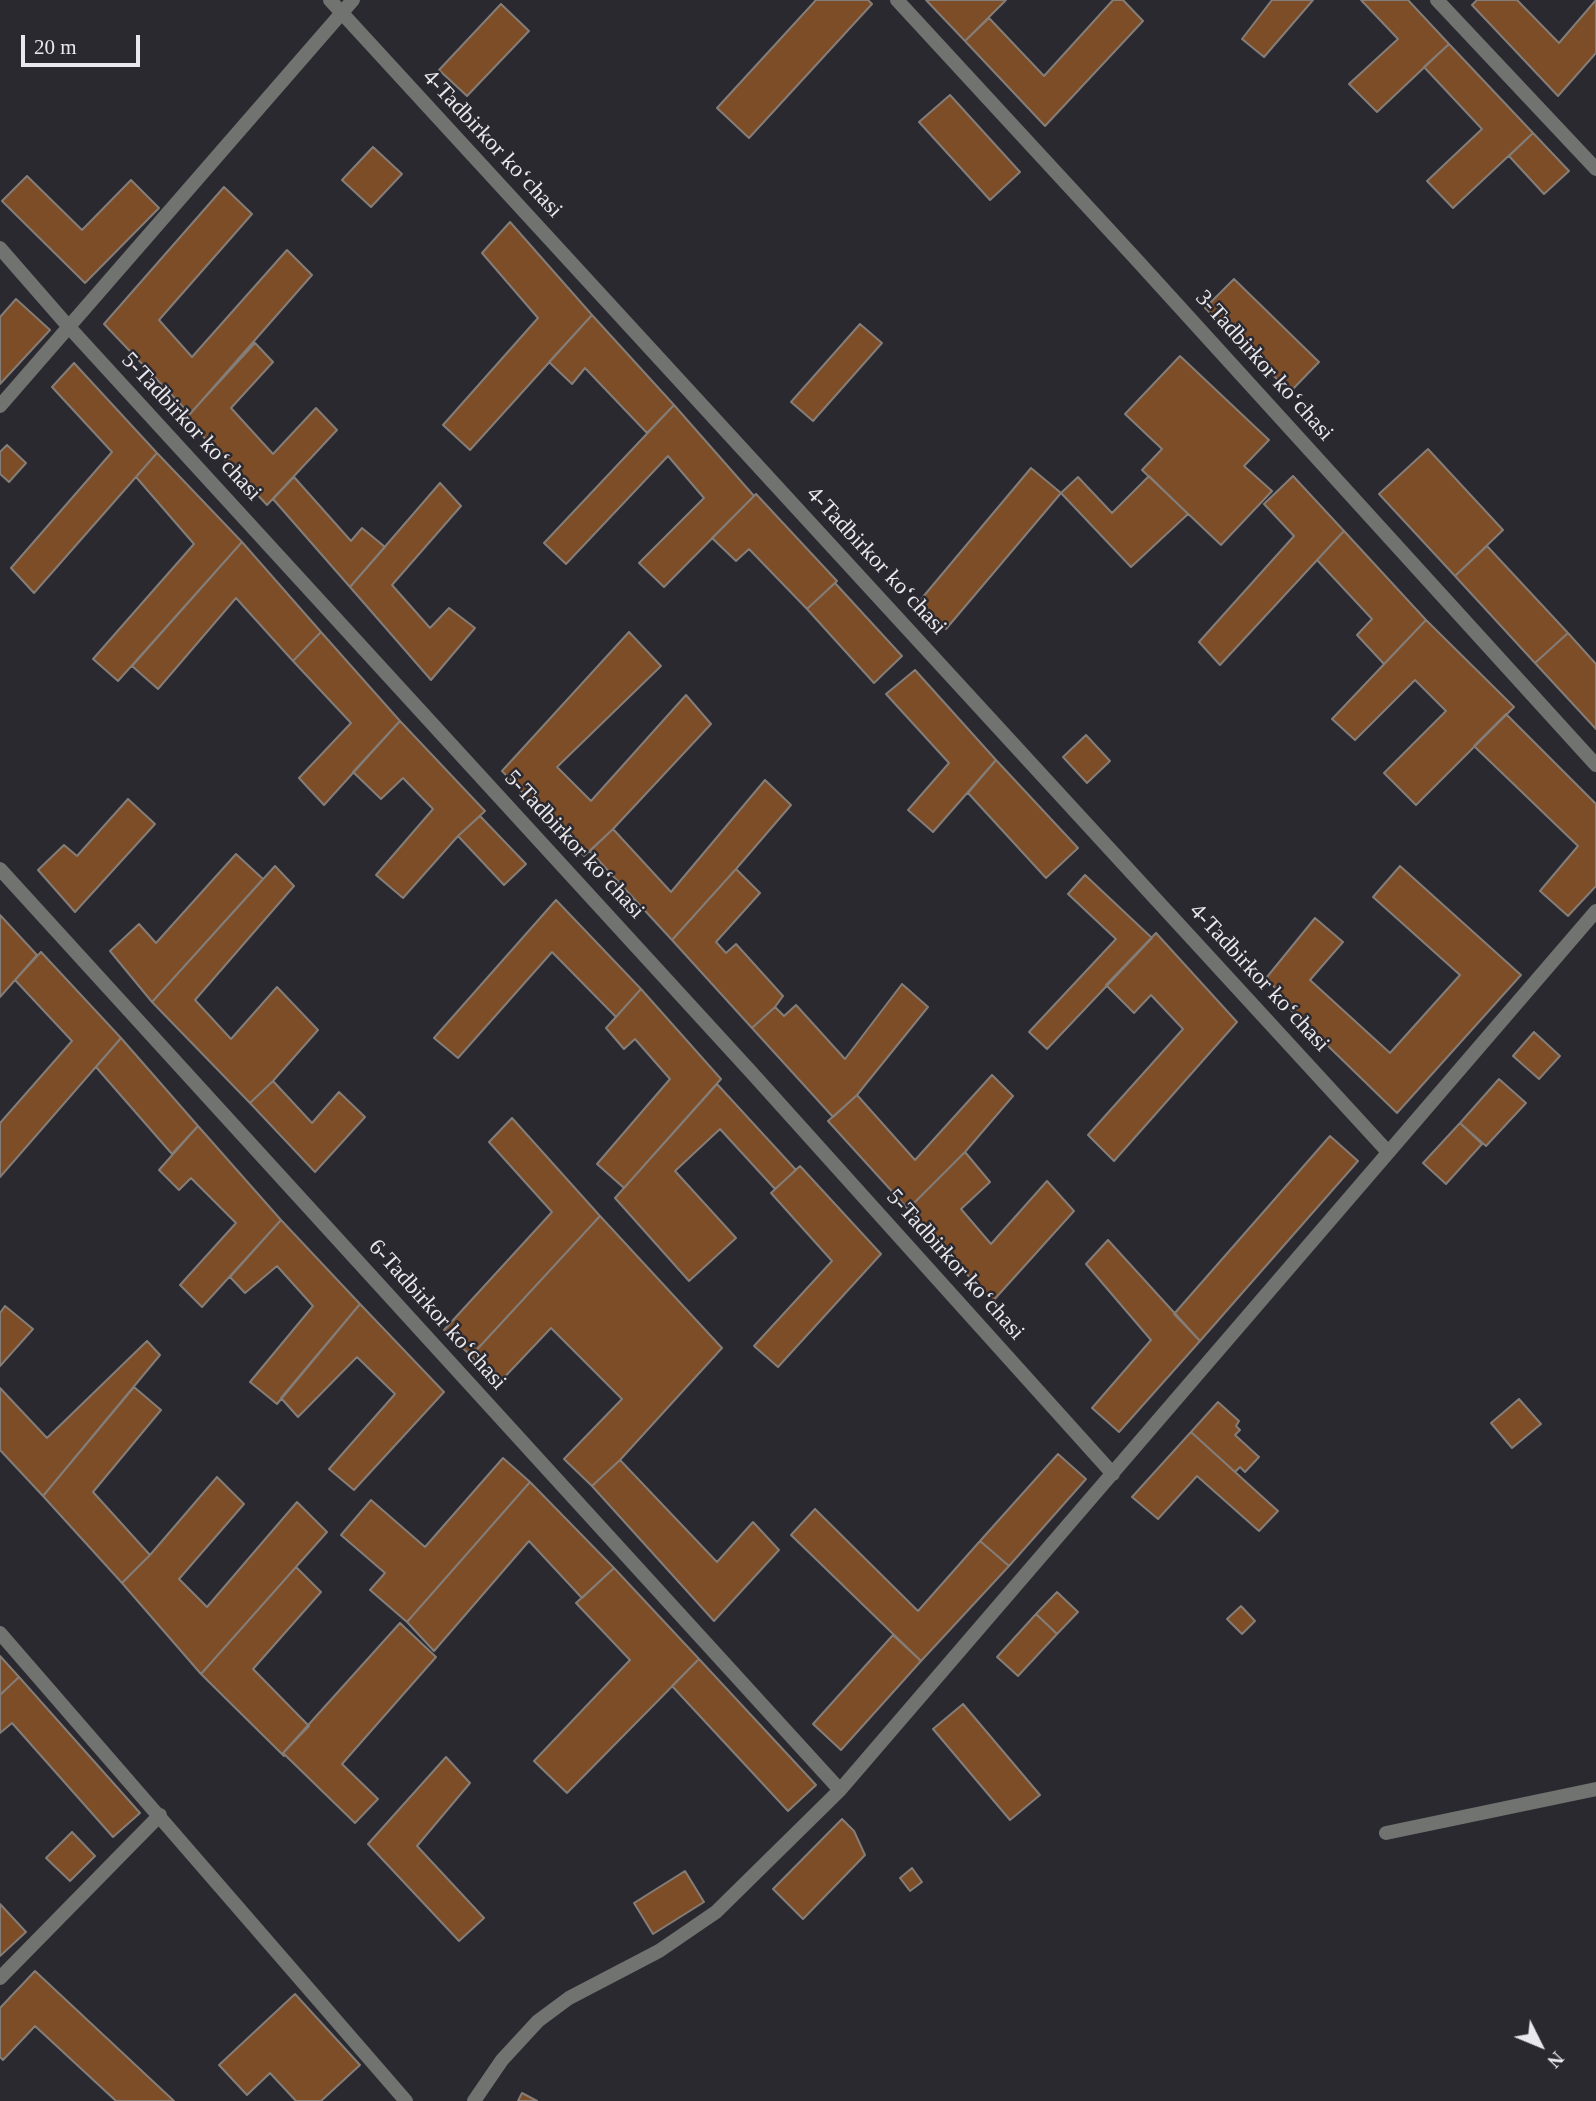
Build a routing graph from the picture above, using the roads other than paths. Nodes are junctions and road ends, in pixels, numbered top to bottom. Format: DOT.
graph roads {
  1 [pos="330,0"];
  2 [pos="353,0"];
  3 [pos="897,0"];
  4 [pos="1437,0"];
  5 [pos="341,13"];
  6 [pos="1596,169"];
  7 [pos="0,248"];
  8 [pos="68,326"];
  9 [pos="0,405"];
  10 [pos="1596,765"];
  11 [pos="0,869"];
  12 [pos="1596,911"];
  13 [pos="1388,1152"];
  14 [pos="1113,1474"];
  15 [pos="0,1633"];
  16 [pos="1596,1789"];
  17 [pos="840,1790"];
  18 [pos="160,1815"];
  19 [pos="1387,1833"];
  20 [pos="0,1978"];
  21 [pos="406,2101"];
  22 [pos="474,2101"];
  1 -- 5 [label="street, 4-Tadbirkor koʻchasi"];
  2 -- 5 [label="street"];
  3 -- 10 [label="street, 3-Tadbirkor koʻchasi"];
  4 -- 6 [label="street"];
  5 -- 8 [label="street"];
  5 -- 13 [label="street, 4-Tadbirkor koʻchasi"];
  7 -- 8 [label="street, 5-Tadbirkor koʻchasi"];
  8 -- 9 [label="street"];
  8 -- 14 [label="street, 5-Tadbirkor koʻchasi"];
  11 -- 17 [label="street, 6-Tadbirkor koʻchasi"];
  12 -- 13 [label="street"];
  13 -- 14 [label="street"];
  14 -- 17 [label="street"];
  15 -- 18 [label="street"];
  16 -- 19 [label="street"];
  17 -- 22 [label="street"];
  18 -- 20 [label="street"];
  18 -- 21 [label="street"];
}
